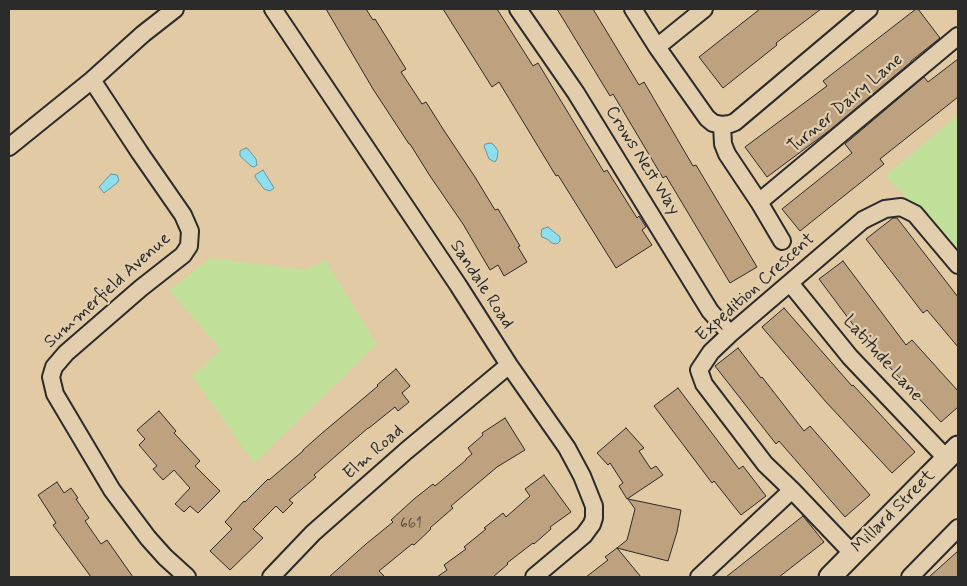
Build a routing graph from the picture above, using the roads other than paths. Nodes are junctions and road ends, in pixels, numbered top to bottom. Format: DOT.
graph roads {
  1 [pos="175,9"];
  2 [pos="273,9"];
  3 [pos="518,9"];
  4 [pos="633,9"];
  5 [pos="704,9"];
  6 [pos="869,9"];
  7 [pos="958,36"];
  8 [pos="657,48"];
  9 [pos="92,80"];
  10 [pos="722,125"];
  11 [pos="9,147"];
  12 [pos="759,202"];
  13 [pos="782,241"];
  14 [pos="958,265"];
  15 [pos="790,283"];
  16 [pos="730,334"];
  17 [pos="509,365"];
  18 [pos="953,453"];
  19 [pos="792,490"];
  20 [pos="958,528"];
  21 [pos="853,554"];
  22 [pos="187,577"];
  23 [pos="271,577"];
  24 [pos="534,577"];
  25 [pos="699,577"];
  26 [pos="830,577"];
  27 [pos="910,577"];
  1 -- 9 [label="street"];
  2 -- 17 [label="street, Sandale Road"];
  3 -- 16 [label="street, Crows Nest Way"];
  4 -- 8 [label="street"];
  5 -- 8 [label="street"];
  6 -- 10 [label="street"];
  7 -- 12 [label="street, Turner Dairy Lane"];
  8 -- 10 [label="street"];
  9 -- 11 [label="street"];
  9 -- 22 [label="street, Summerfield Avenue"];
  10 -- 12 [label="street"];
  12 -- 13 [label="street"];
  14 -- 15 [label="street, Expedition Crescent"];
  15 -- 16 [label="street, Expedition Crescent"];
  15 -- 18 [label="street, Latitude Lane"];
  16 -- 19 [label="street, Expedition Crescent"];
  17 -- 23 [label="street, Elm Road"];
  17 -- 24 [label="street, Sandale Road"];
  18 -- 21 [label="street, Millard Street"];
  19 -- 21 [label="street, Expedition Crescent"];
  19 -- 25 [label="street"];
  20 -- 27 [label="street"];
  21 -- 26 [label="street, Millard Street"];
}
